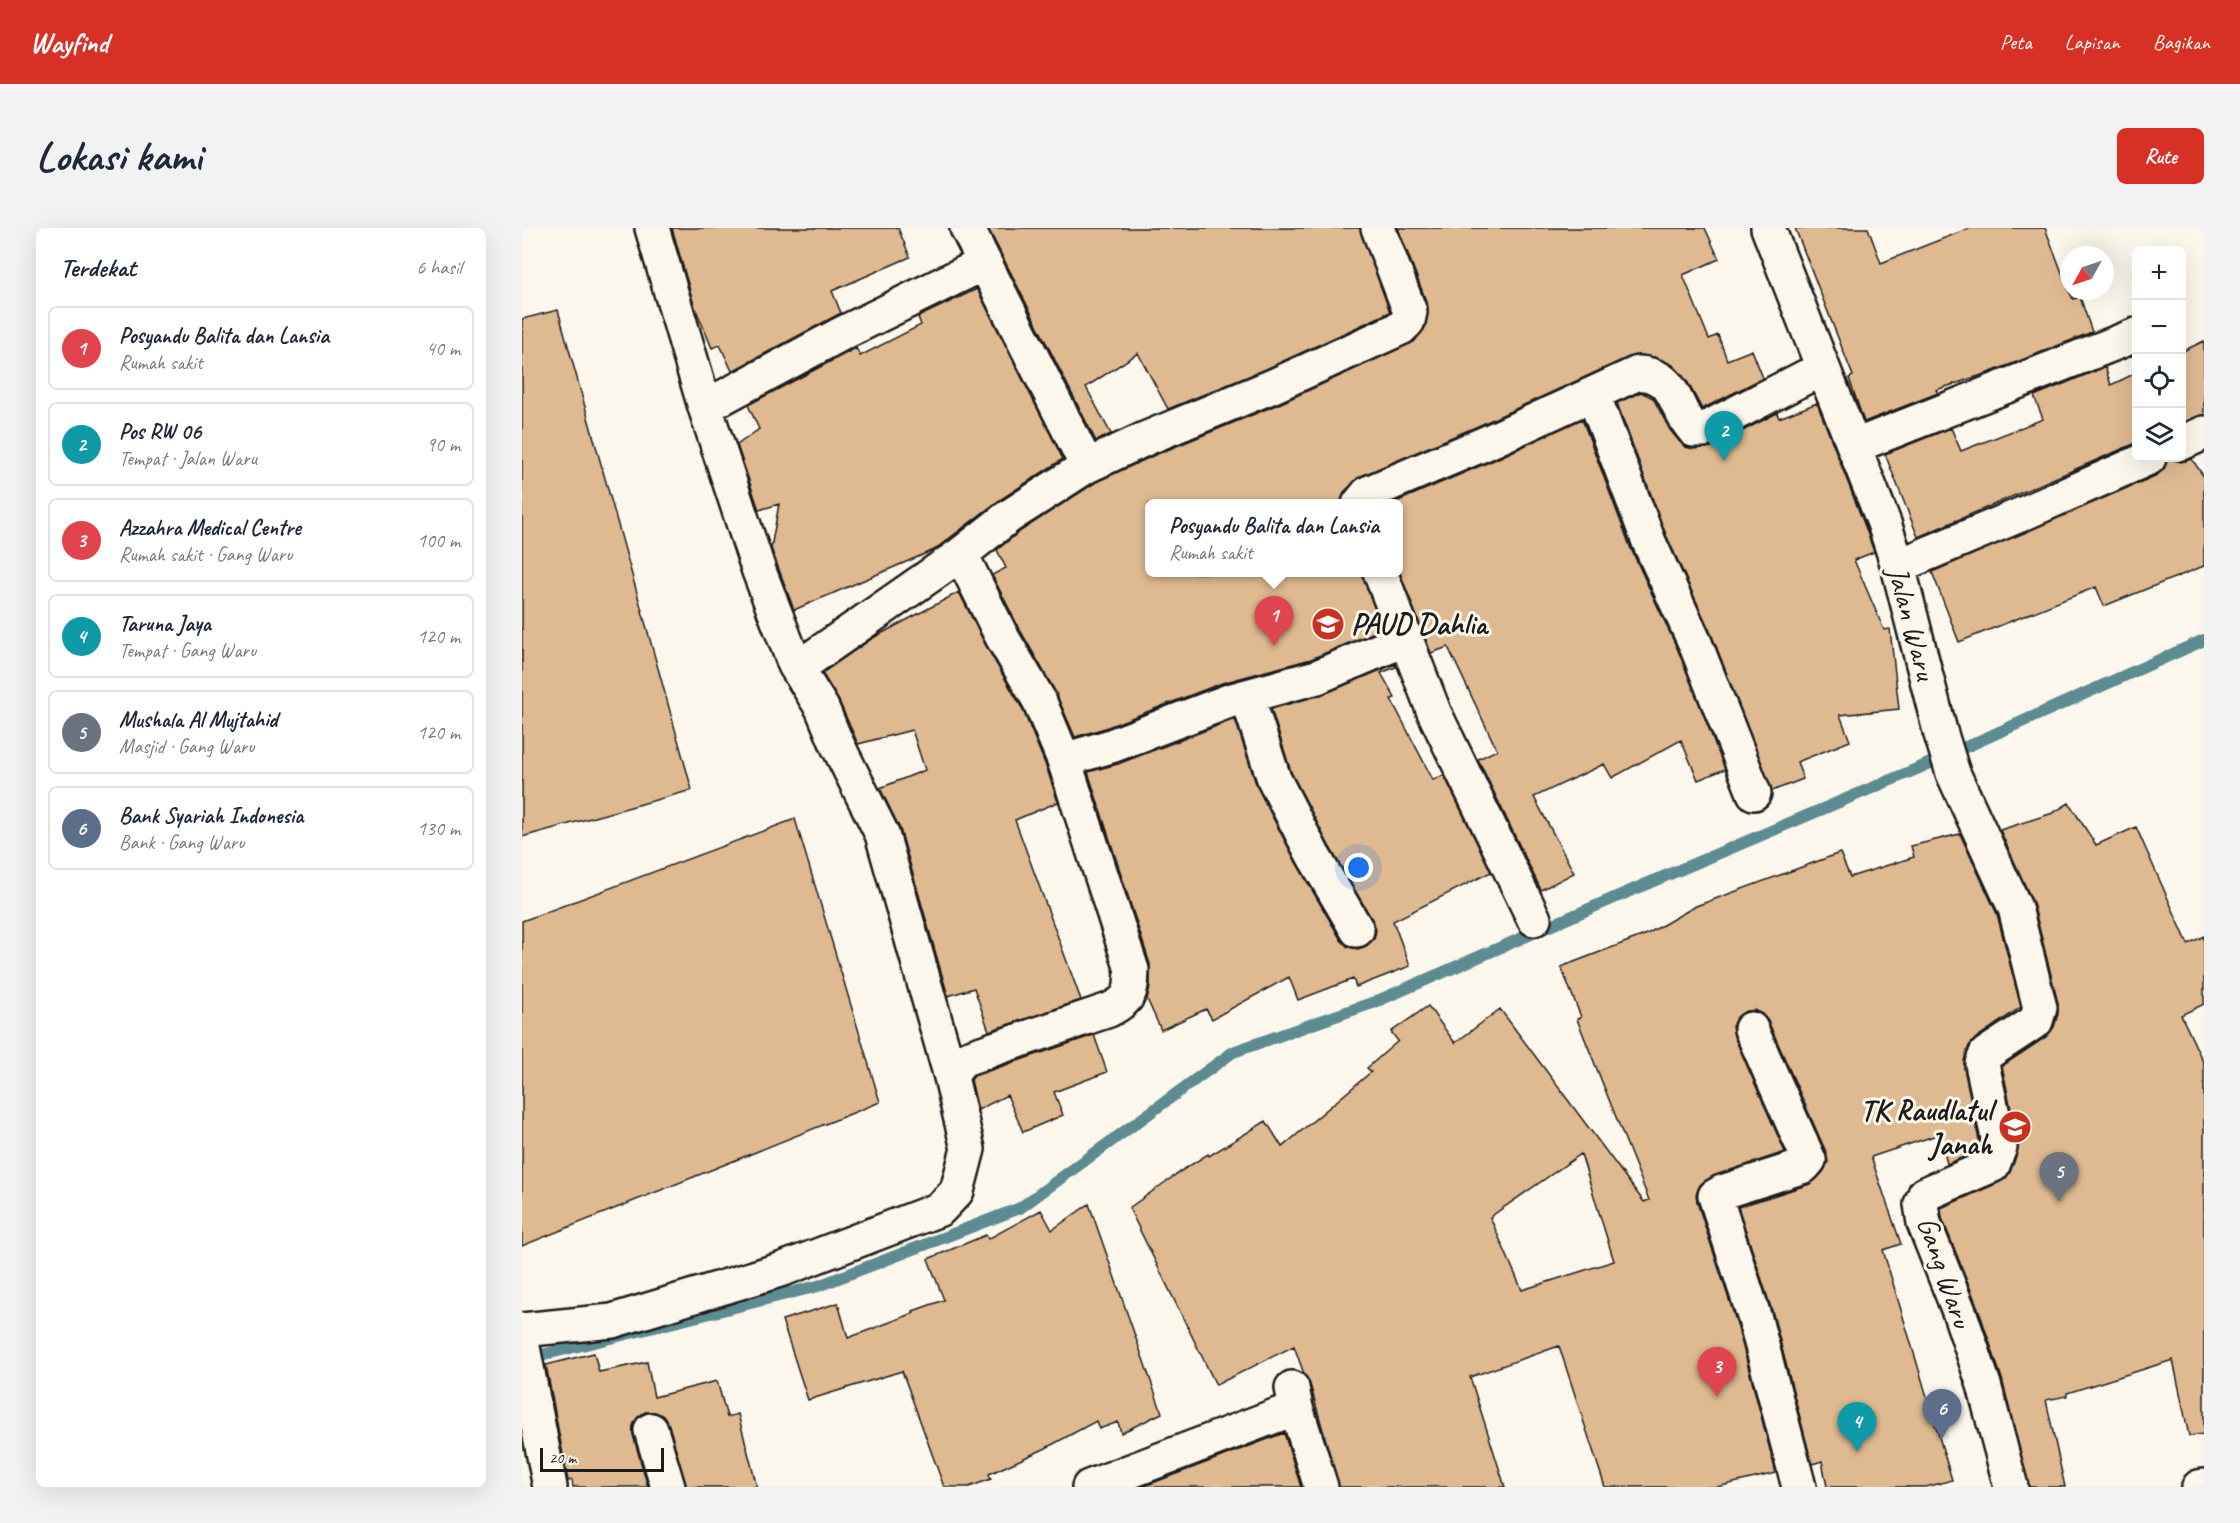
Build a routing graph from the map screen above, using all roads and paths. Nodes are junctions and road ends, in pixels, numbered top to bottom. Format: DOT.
graph roads {
  1 [pos="652,228"];
  2 [pos="967,228"];
  3 [pos="1378,228"];
  4 [pos="1768,228"];
  5 [pos="984,264"];
  6 [pos="2132,337"];
  7 [pos="1821,369"];
  8 [pos="1593,394"];
  9 [pos="705,407"];
  10 [pos="2204,433"];
  11 [pos="2186,441"];
  12 [pos="1855,446"];
  13 [pos="2140,462"];
  14 [pos="1087,466"];
  15 [pos="1363,499"];
  16 [pos="961,554"];
  17 [pos="1898,566"];
  18 [pos="1382,577"];
  19 [pos="1406,639"];
  20 [pos="795,665"];
  21 [pos="1247,696"];
  22 [pos="1064,760"];
  23 [pos="1754,793"];
  24 [pos="1533,920"];
  25 [pos="1357,930"];
  26 [pos="2036,1021"];
  27 [pos="1751,1029"];
  28 [pos="951,1077"];
  29 [pos="523,1346"];
  30 [pos="651,1430"];
  31 [pos="2204,1486"];
  32 [pos="550,1487"];
  33 [pos="668,1487"];
  34 [pos="1089,1487"];
  35 [pos="1321,1487"];
  36 [pos="1798,1487"];
  37 [pos="2011,1487"];
  38 [pos="2199,1487"];
  1 -- 9 [label="street"];
  2 -- 5 [label="street"];
  3 -- 14 [label="street"];
  4 -- 7 [label="street, Jalan Waru"];
  5 -- 9 [label="street"];
  5 -- 14 [label="street"];
  6 -- 12 [label="street"];
  7 -- 8 [label="street"];
  7 -- 12 [label="street, Jalan Waru"];
  8 -- 15 [label="street"];
  8 -- 23 [label="street"];
  9 -- 20 [label="street"];
  10 -- 11 [label="street"];
  12 -- 17 [label="street, Jalan Waru"];
  13 -- 17 [label="street"];
  14 -- 16 [label="street"];
  16 -- 20 [label="street"];
  16 -- 22 [label="street"];
  17 -- 26 [label="street, Jalan Waru"];
  18 -- 19 [label="street"];
  19 -- 21 [label="street"];
  19 -- 24 [label="street"];
  20 -- 28 [label="street"];
  21 -- 22 [label="street"];
  21 -- 25 [label="street"];
  22 -- 28 [label="street"];
  26 -- 37 [label="street, Gang Waru"];
  27 -- 36 [label="street"];
  28 -- 29 [label="street"];
  29 -- 32 [label="street"];
  30 -- 33 [label="street"];
  31 -- 38 [label="street"];
  34 -- 35 [label="street"];
}
